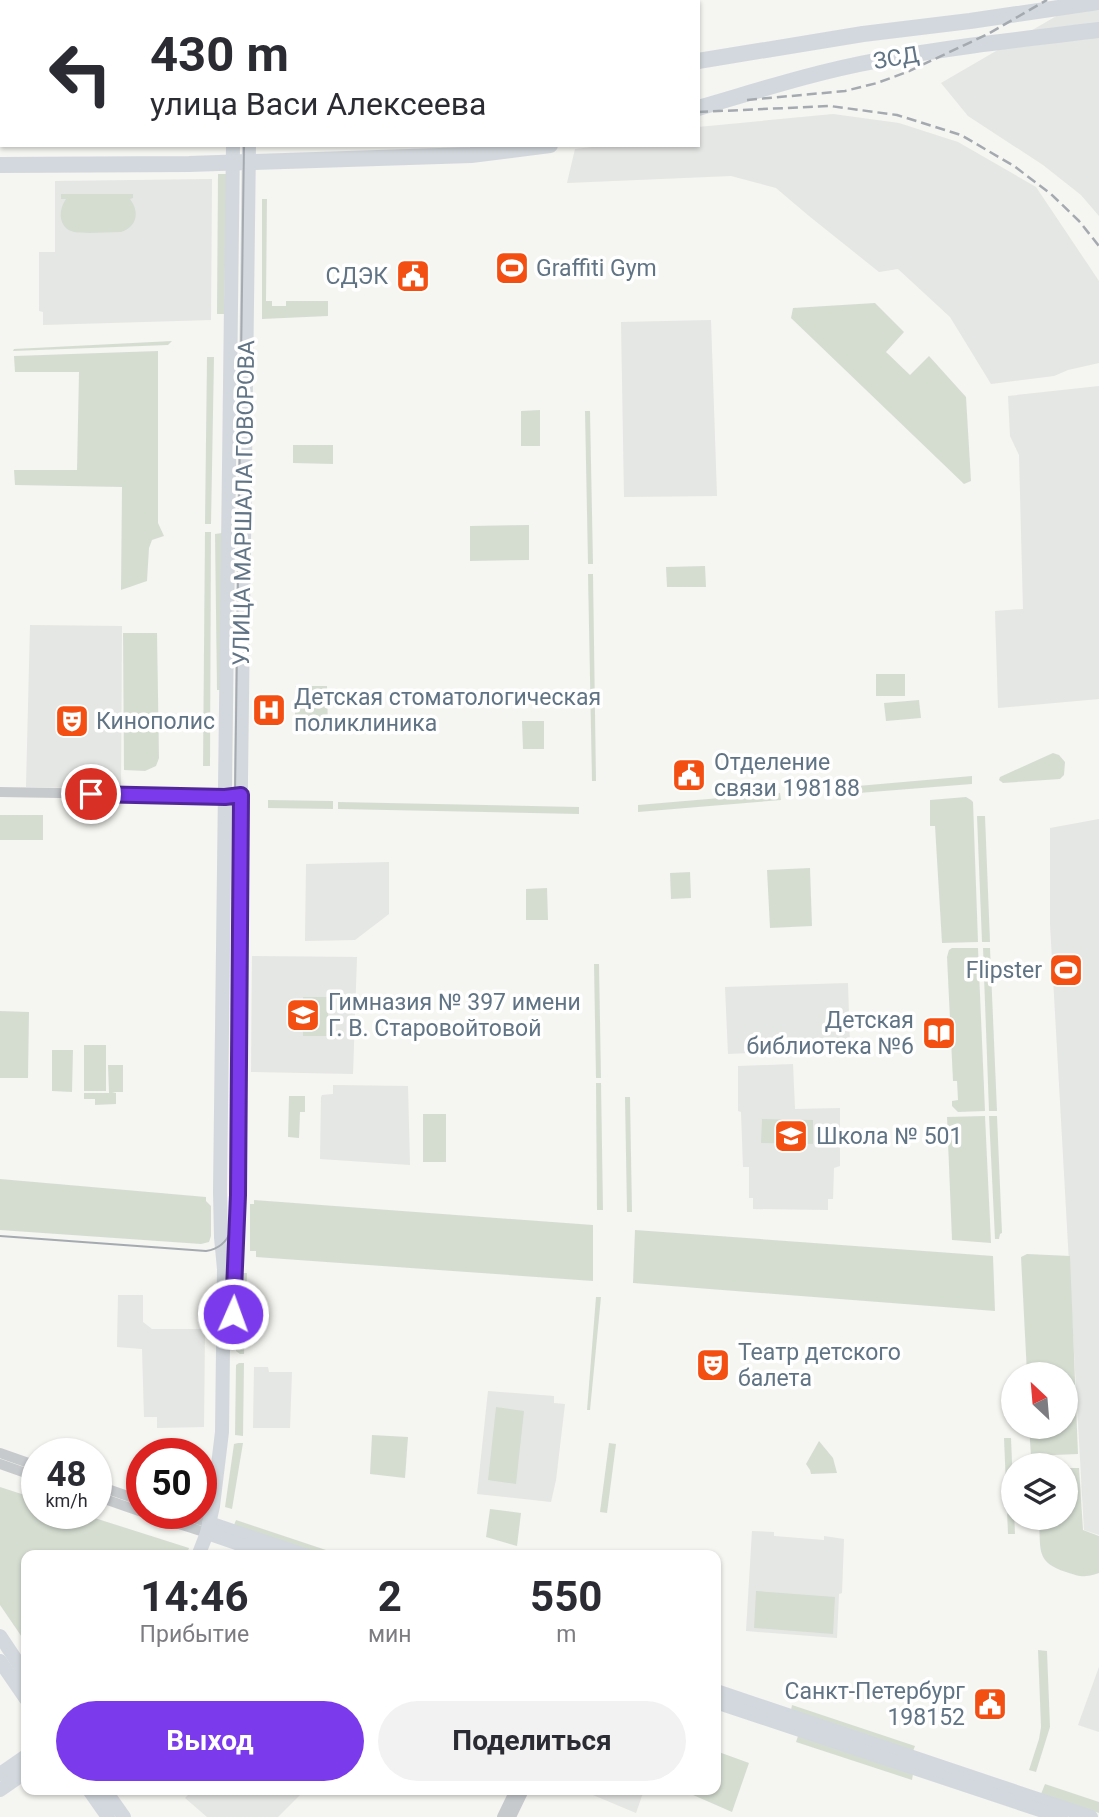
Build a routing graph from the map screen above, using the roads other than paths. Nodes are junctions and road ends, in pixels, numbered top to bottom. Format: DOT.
graph roads {
  1 [pos="1099,2"];
  2 [pos="1099,30"];
  3 [pos="700,61"];
  4 [pos="700,107"];
  5 [pos="233,147"];
  6 [pos="249,147"];
  7 [pos="532,147"];
  8 [pos="0,165"];
  9 [pos="0,792"];
  10 [pos="241,795"];
  11 [pos="225,802"];
  12 [pos="240,811"];
  13 [pos="0,1453"];
  14 [pos="21,1460"];
  15 [pos="0,1464"];
  16 [pos="21,1471"];
  17 [pos="208,1529"];
  18 [pos="212,1530"];
  19 [pos="201,1550"];
  20 [pos="208,1550"];
  21 [pos="260,1550"];
  22 [pos="285,1550"];
  23 [pos="0,1636"];
  24 [pos="0,1661"];
  25 [pos="21,1668"];
  26 [pos="21,1692"];
  27 [pos="721,1693"];
  28 [pos="721,1704"];
  29 [pos="21,1759"];
  30 [pos="0,1774"];
  31 [pos="21,1775"];
  32 [pos="0,1790"];
  33 [pos="93,1795"];
  34 [pos="109,1795"];
  35 [pos="512,1795"];
  36 [pos="522,1795"];
  37 [pos="108,1817"];
  38 [pos="124,1817"];
  39 [pos="502,1817"];
  40 [pos="512,1817"];
  41 [pos="1061,1817"];
  42 [pos="1091,1817"];
  1 -- 3 [label="highway, ЗСД"];
  2 -- 4 [label="highway, ЗСД"];
  5 -- 11 [label="main road, УЛИЦА МАРШАЛА ГОВОРОВА"];
  6 -- 10 [label="main road, УЛИЦА МАРШАЛА ГОВОРОВА"];
  7 -- 8 [label="highway"];
  9 -- 11 [label="street"];
  10 -- 11 [label="street"];
  10 -- 12 [label="main road, УЛИЦА МАРШАЛА ГОВОРОВА"];
  11 -- 12 [label="street"];
  11 -- 18 [label="main road, УЛИЦА МАРШАЛА ГОВОРОВА"];
  12 -- 18 [label="main road, УЛИЦА МАРШАЛА ГОВОРОВА"];
  13 -- 14 [label="street"];
  15 -- 16 [label="street"];
  17 -- 18 [label="street"];
  18 -- 19 [label="main road"];
  18 -- 20 [label="main road"];
  18 -- 21 [label="main road"];
  18 -- 22 [label="main road"];
  23 -- 25 [label="main road"];
  24 -- 26 [label="main road"];
  27 -- 42 [label="main road"];
  28 -- 41 [label="main road"];
  29 -- 30 [label="main road"];
  31 -- 32 [label="main road"];
  33 -- 37 [label="main road"];
  34 -- 38 [label="main road"];
  35 -- 39 [label="street"];
  36 -- 40 [label="street"];
}
